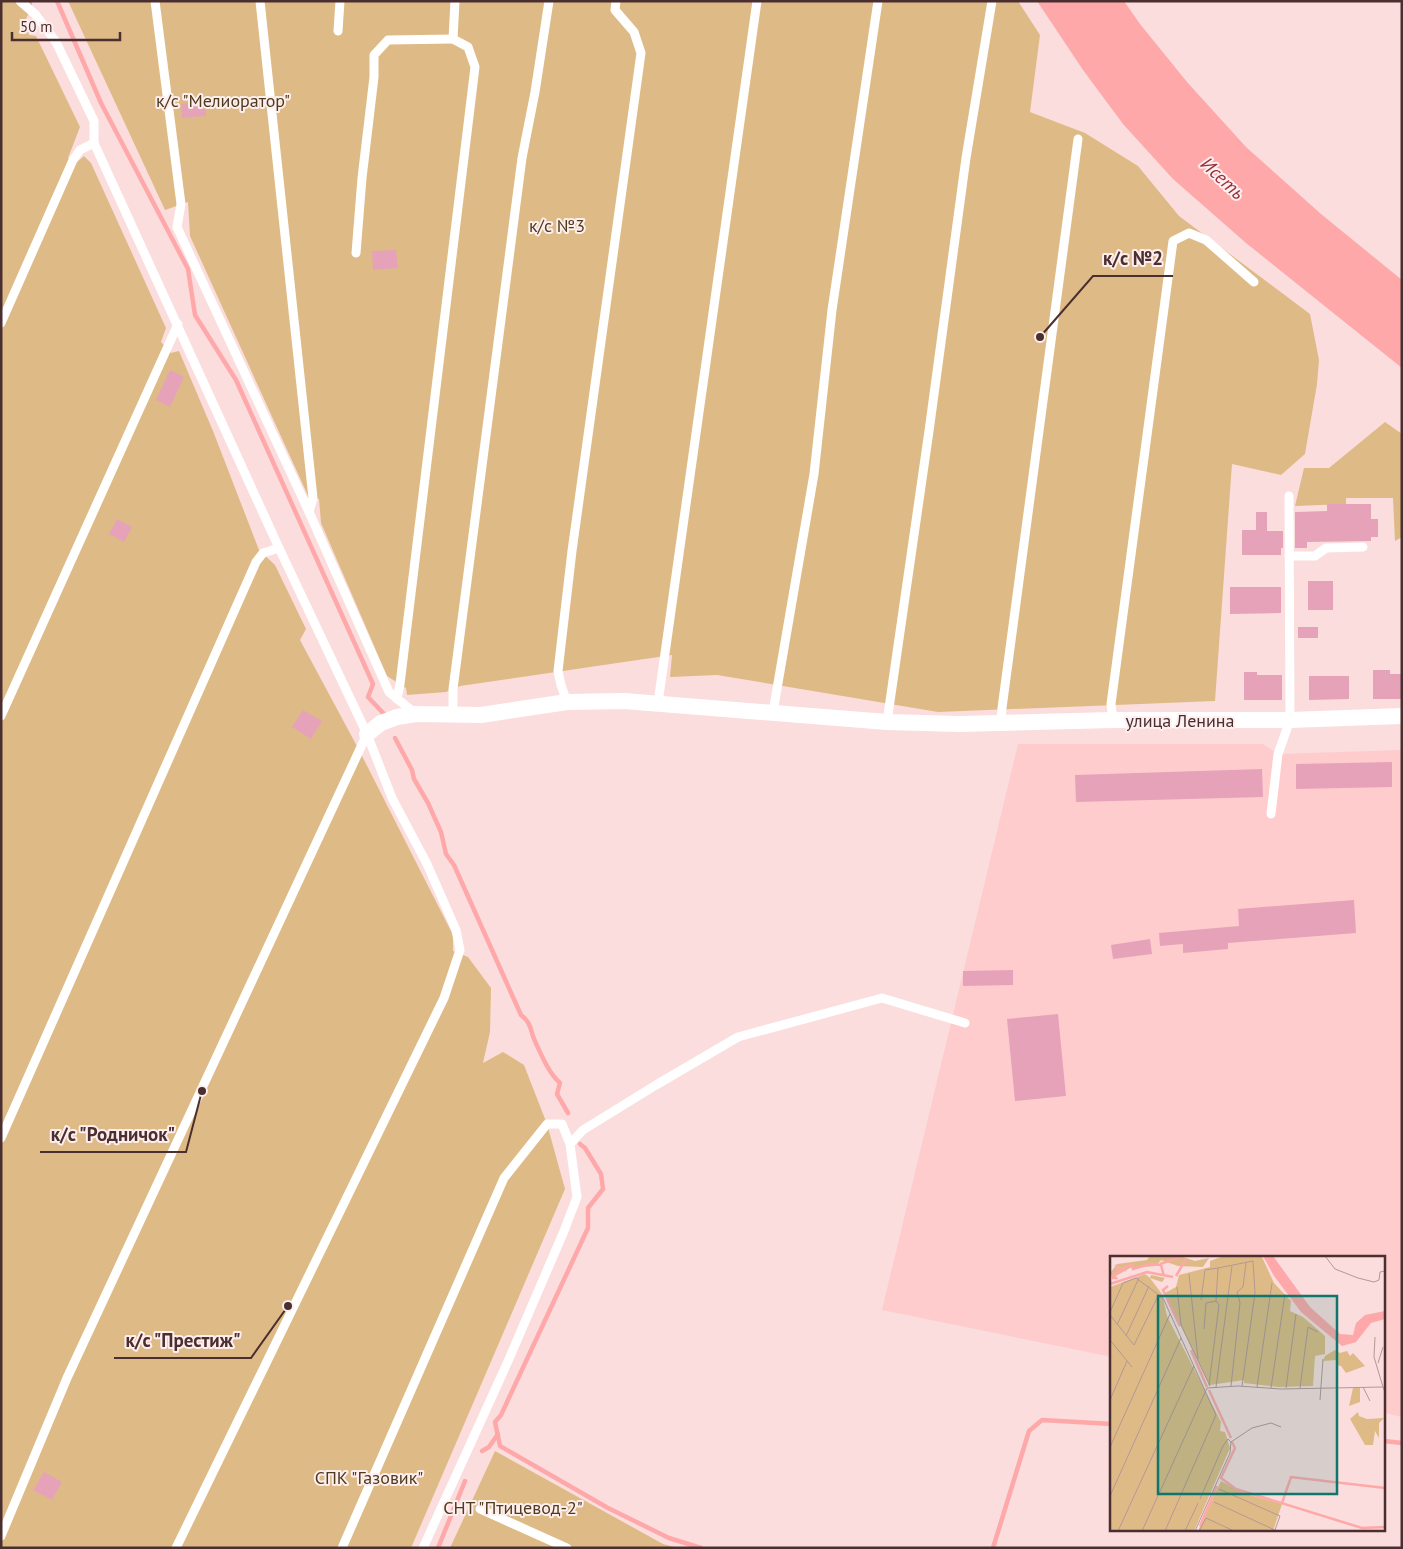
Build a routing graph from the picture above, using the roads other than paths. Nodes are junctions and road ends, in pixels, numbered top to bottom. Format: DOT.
graph roads {
  1 [pos="20,1"];
  2 [pos="155,1"];
  3 [pos="260,1"];
  4 [pos="340,1"];
  5 [pos="455,1"];
  6 [pos="549,1"];
  7 [pos="616,1"];
  8 [pos="757,1"];
  9 [pos="878,1"];
  10 [pos="992,1"];
  11 [pos="338,31"];
  12 [pos="453,39"];
  13 [pos="1078,139"];
  14 [pos="94,143"];
  15 [pos="356,253"];
  16 [pos="1254,282"];
  17 [pos="1,324"];
  18 [pos="178,324"];
  19 [pos="1289,496"];
  20 [pos="309,512"];
  21 [pos="1363,547"];
  22 [pos="279,548"];
  23 [pos="1289,556"];
  24 [pos="397,699"];
  25 [pos="567,702"];
  26 [pos="658,703"];
  27 [pos="773,712"];
  28 [pos="416,714"];
  29 [pos="453,715"];
  30 [pos="1,716"];
  31 [pos="1402,716"];
  32 [pos="1112,720"];
  33 [pos="1290,720"];
  34 [pos="887,722"];
  35 [pos="1001,723"];
  36 [pos="367,734"];
  37 [pos="1271,814"];
  38 [pos="965,1023"];
  39 [pos="1,1138"];
  40 [pos="570,1144"];
  41 [pos="480,1509"];
  42 [pos="1,1536"];
  43 [pos="176,1548"];
  44 [pos="342,1548"];
  45 [pos="423,1548"];
  46 [pos="566,1548"];
  1 -- 14 [label="lane"];
  2 -- 20 [label="lane"];
  3 -- 20 [label="lane"];
  4 -- 11 [label="lane"];
  5 -- 12 [label="lane"];
  6 -- 29 [label="lane"];
  7 -- 25 [label="lane"];
  8 -- 26 [label="lane"];
  9 -- 27 [label="lane"];
  10 -- 34 [label="lane"];
  12 -- 15 [label="lane"];
  12 -- 24 [label="lane"];
  13 -- 35 [label="lane"];
  14 -- 17 [label="lane"];
  14 -- 18 [label="lane"];
  16 -- 32 [label="lane"];
  18 -- 22 [label="lane"];
  18 -- 30 [label="lane"];
  19 -- 23 [label="lane"];
  20 -- 24 [label="lane"];
  21 -- 23 [label="lane"];
  22 -- 36 [label="lane"];
  22 -- 39 [label="lane"];
  23 -- 33 [label="lane"];
  24 -- 28 [label="lane"];
  25 -- 26 [label="street, улица Ленина"];
  25 -- 29 [label="street, улица Ленина"];
  26 -- 27 [label="street, улица Ленина"];
  27 -- 34 [label="street, улица Ленина"];
  28 -- 29 [label="street, улица Ленина"];
  28 -- 36 [label="street, улица Ленина"];
  31 -- 33 [label="street, улица Ленина"];
  32 -- 33 [label="street, улица Ленина"];
  32 -- 35 [label="street, улица Ленина"];
  33 -- 37 [label="lane"];
  34 -- 35 [label="street, улица Ленина"];
  36 -- 42 [label="lane"];
  36 -- 43 [label="lane"];
  38 -- 40 [label="lane"];
  40 -- 44 [label="lane"];
  40 -- 45 [label="lane"];
  41 -- 46 [label="lane"];
}
